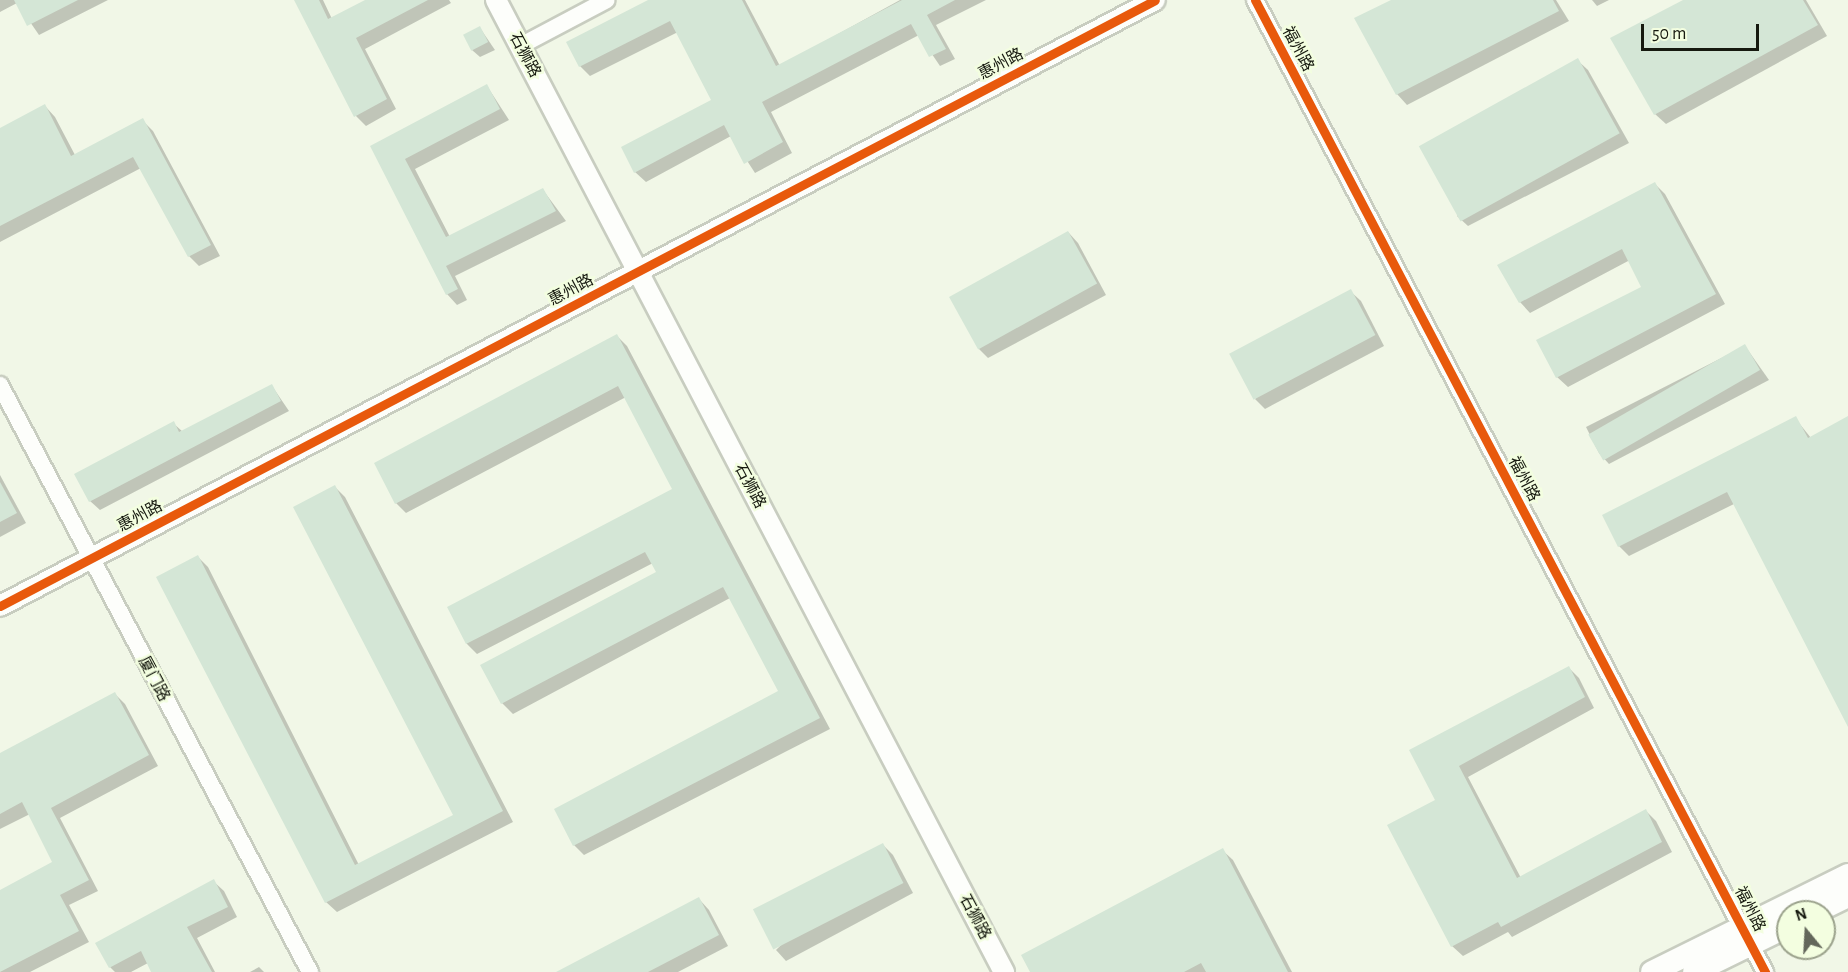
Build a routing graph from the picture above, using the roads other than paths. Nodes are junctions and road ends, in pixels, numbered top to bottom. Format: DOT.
graph roads {
  1 [pos="496,0"];
  2 [pos="607,0"];
  3 [pos="1155,0"];
  4 [pos="1256,0"];
  5 [pos="520,46"];
  6 [pos="0,385"];
  7 [pos="0,606"];
  8 [pos="1848,875"];
  9 [pos="1776,929"];
  10 [pos="1747,936"];
  11 [pos="310,972"];
  12 [pos="1004,972"];
  13 [pos="1652,972"];
  14 [pos="1694,972"];
  15 [pos="1765,972"];
  1 -- 5 [label="street, 石狮路"];
  2 -- 5 [label="street"];
  3 -- 7 [label="street, 惠州路"];
  4 -- 10 [label="street, 福州路"];
  5 -- 12 [label="street, 石狮路"];
  6 -- 11 [label="street, 厦门路"];
  8 -- 10 [label="main road"];
  9 -- 10 [label="main road"];
  10 -- 13 [label="main road"];
  10 -- 14 [label="main road"];
  10 -- 15 [label="street, 福州路"];
}
